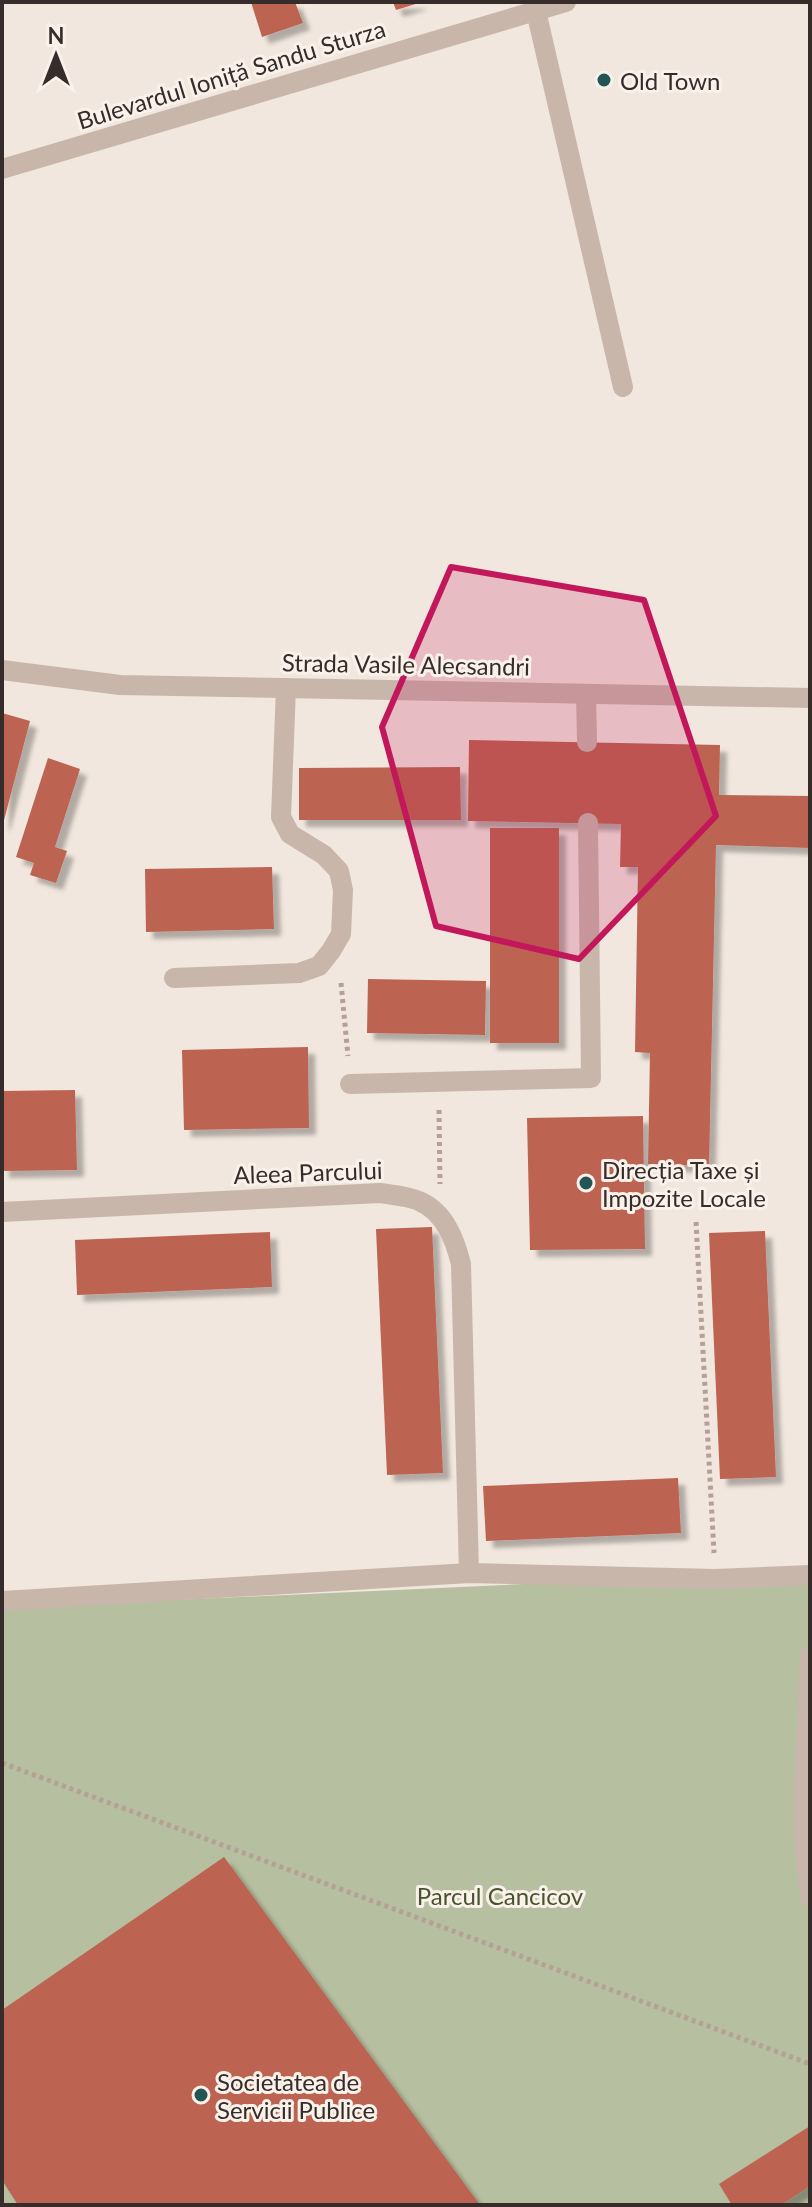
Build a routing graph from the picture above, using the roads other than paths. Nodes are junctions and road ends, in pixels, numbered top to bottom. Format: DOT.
graph roads {
  1 [pos="566,2"];
  2 [pos="536,11"];
  3 [pos="2,169"];
  4 [pos="623,387"];
  5 [pos="2,670"];
  6 [pos="286,688"];
  7 [pos="586,694"];
  8 [pos="810,698"];
  9 [pos="587,742"];
  10 [pos="588,823"];
  11 [pos="174,978"];
  12 [pos="350,1084"];
  13 [pos="2,1212"];
  14 [pos="469,1573"];
  15 [pos="810,1575"];
  16 [pos="2,1601"];
  17 [pos="810,1656"];
  18 [pos="810,1897"];
  1 -- 2 [label="street, Bulevardul Ioniță Sandu Sturza"];
  2 -- 3 [label="street, Bulevardul Ioniță Sandu Sturza"];
  2 -- 4 [label="street"];
  5 -- 6 [label="street, Strada Vasile Alecsandri"];
  6 -- 7 [label="street, Strada Vasile Alecsandri"];
  6 -- 11 [label="street"];
  7 -- 8 [label="street, Strada Vasile Alecsandri"];
  7 -- 9 [label="street"];
  10 -- 12 [label="street"];
  13 -- 14 [label="street, Aleea Parcului"];
  14 -- 15 [label="street"];
  14 -- 16 [label="street"];
  17 -- 18 [label="street"];
}
